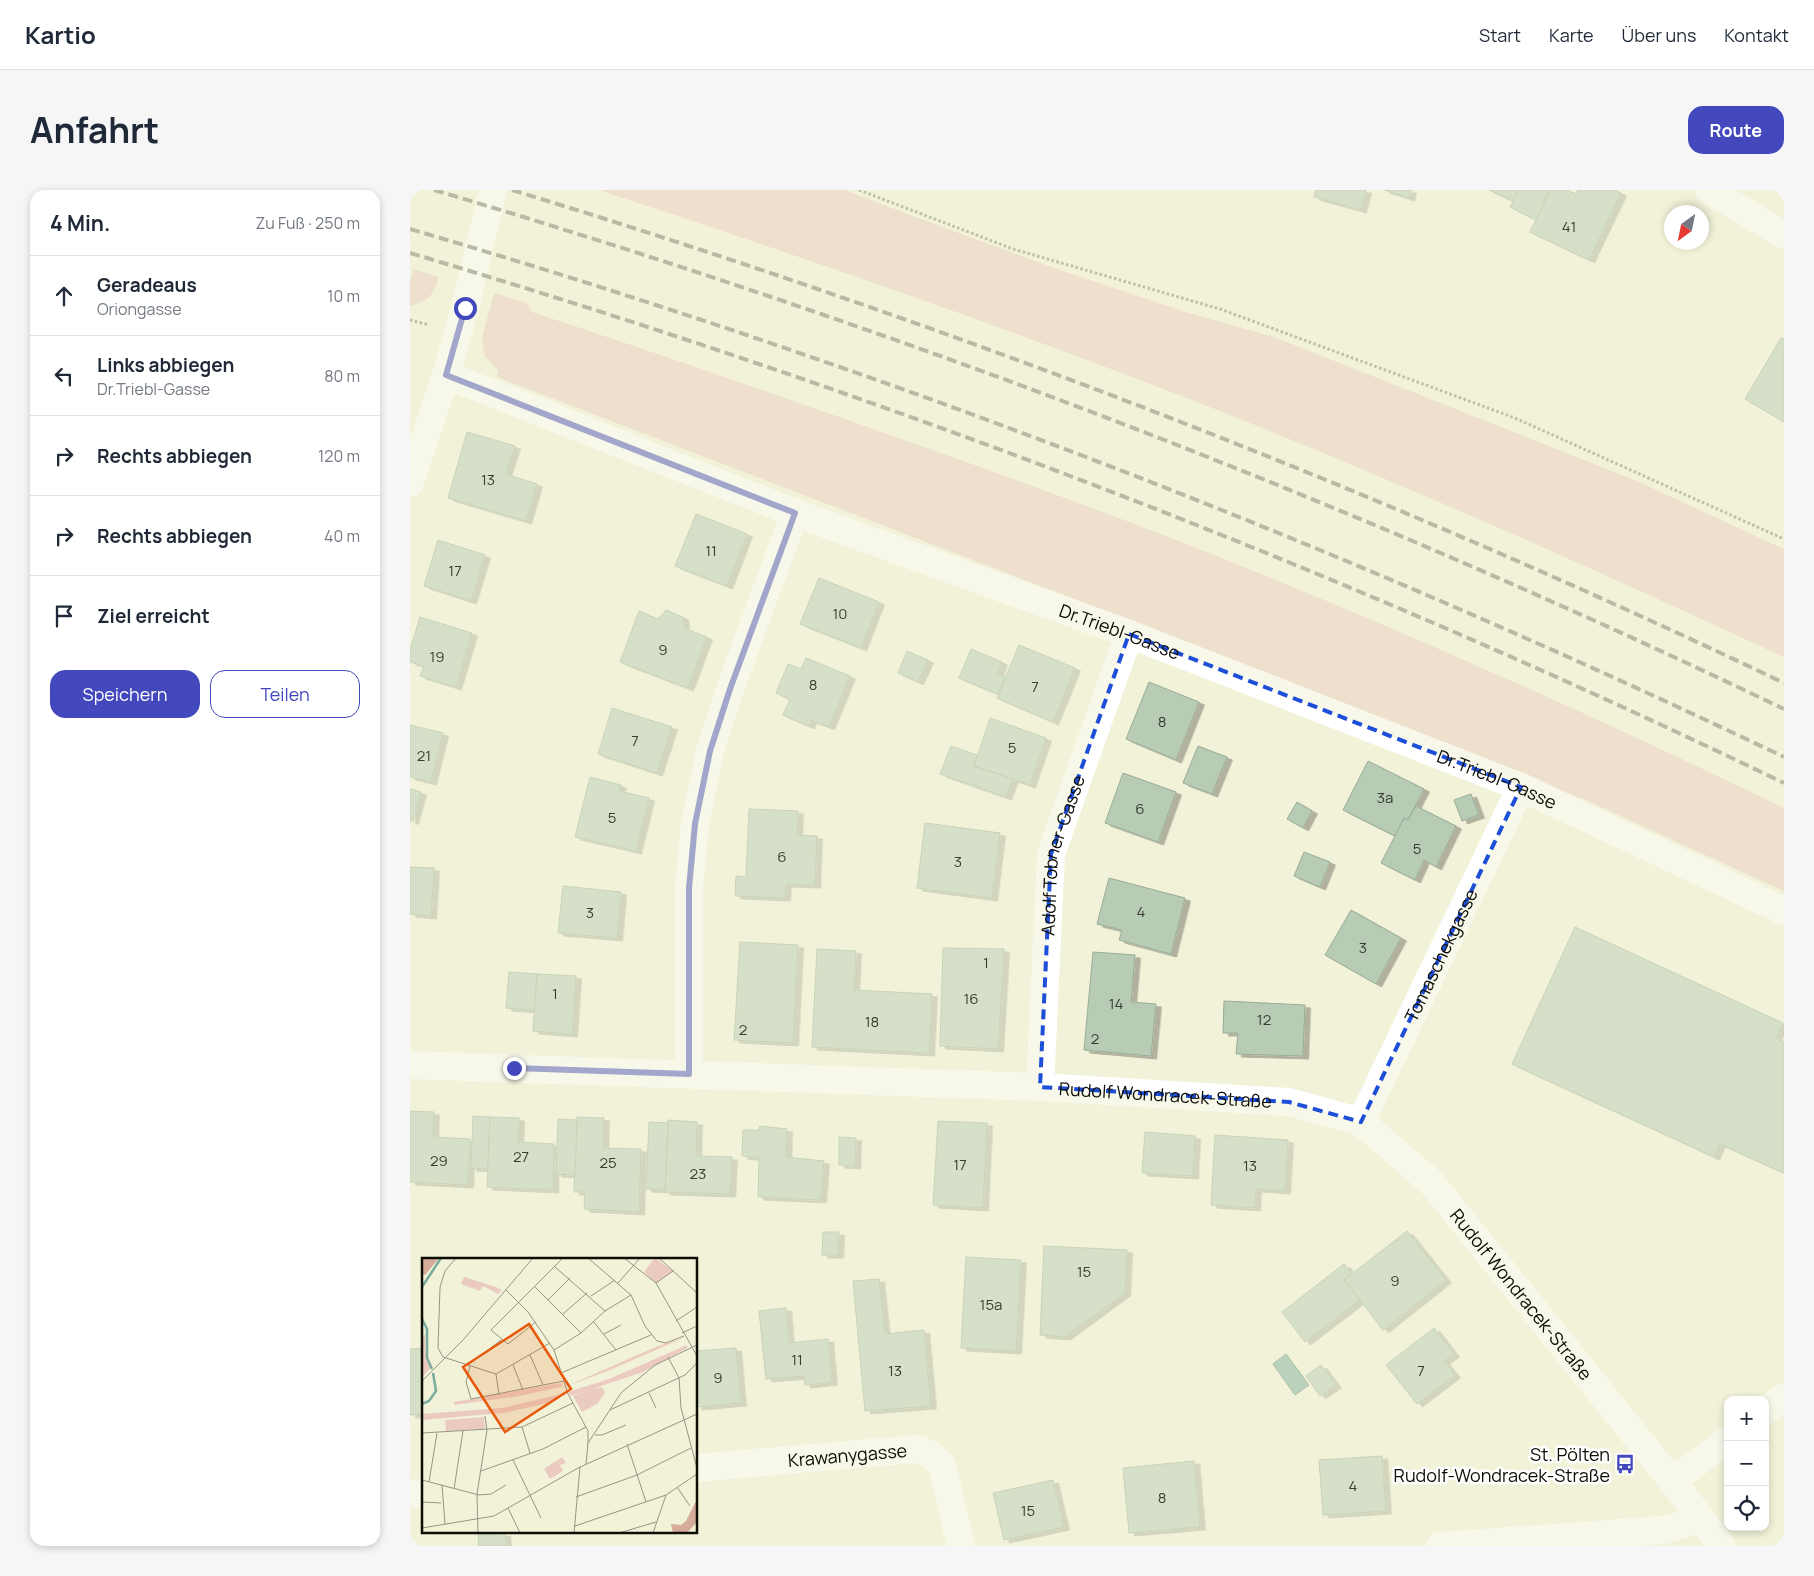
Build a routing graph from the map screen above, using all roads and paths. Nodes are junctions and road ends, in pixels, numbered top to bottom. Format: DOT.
graph roads {
  1 [pos="493,190"];
  2 [pos="859,190"];
  3 [pos="1709,190"];
  4 [pos="1784,235"];
  5 [pos="446,375"];
  6 [pos="410,483"];
  7 [pos="795,513"];
  8 [pos="1784,539"];
  9 [pos="1129,634"];
  10 [pos="1521,788"];
  11 [pos="1784,911"];
  12 [pos="410,1065"];
  13 [pos="689,1074"];
  14 [pos="1040,1087"];
  15 [pos="1360,1122"];
  16 [pos="1784,1397"];
  17 [pos="1769,1408"];
  18 [pos="1727,1441"];
  19 [pos="698,1468"];
  20 [pos="1672,1481"];
  21 [pos="1699,1517"];
  22 [pos="961,1546"];
  23 [pos="1440,1546"];
  24 [pos="1722,1546"];
  1 -- 5 [label="street"];
  2 -- 8 [label="path"];
  3 -- 4 [label="street"];
  5 -- 6 [label="street"];
  5 -- 7 [label="street, Dr.Triebl-Gasse"];
  7 -- 9 [label="street, Dr.Triebl-Gasse"];
  7 -- 13 [label="street"];
  9 -- 10 [label="street, Dr.Triebl-Gasse"];
  9 -- 14 [label="street, Adolf Tobner-Gasse"];
  10 -- 11 [label="street, Dr.Triebl-Gasse"];
  10 -- 15 [label="street, Tomaschekgasse"];
  12 -- 13 [label="street, Rudolf Wondracek-Straße"];
  13 -- 14 [label="street, Rudolf Wondracek-Straße"];
  14 -- 15 [label="street, Rudolf Wondracek-Straße"];
  15 -- 20 [label="street, Rudolf Wondracek-Straße"];
  16 -- 17 [label="street"];
  18 -- 20 [label="street"];
  19 -- 22 [label="street, Krawanygasse"];
  20 -- 21 [label="street, Rudolf Wondracek-Straße"];
  21 -- 23 [label="street"];
  21 -- 24 [label="street, Rudolf Wondracek-Straße"];
}
